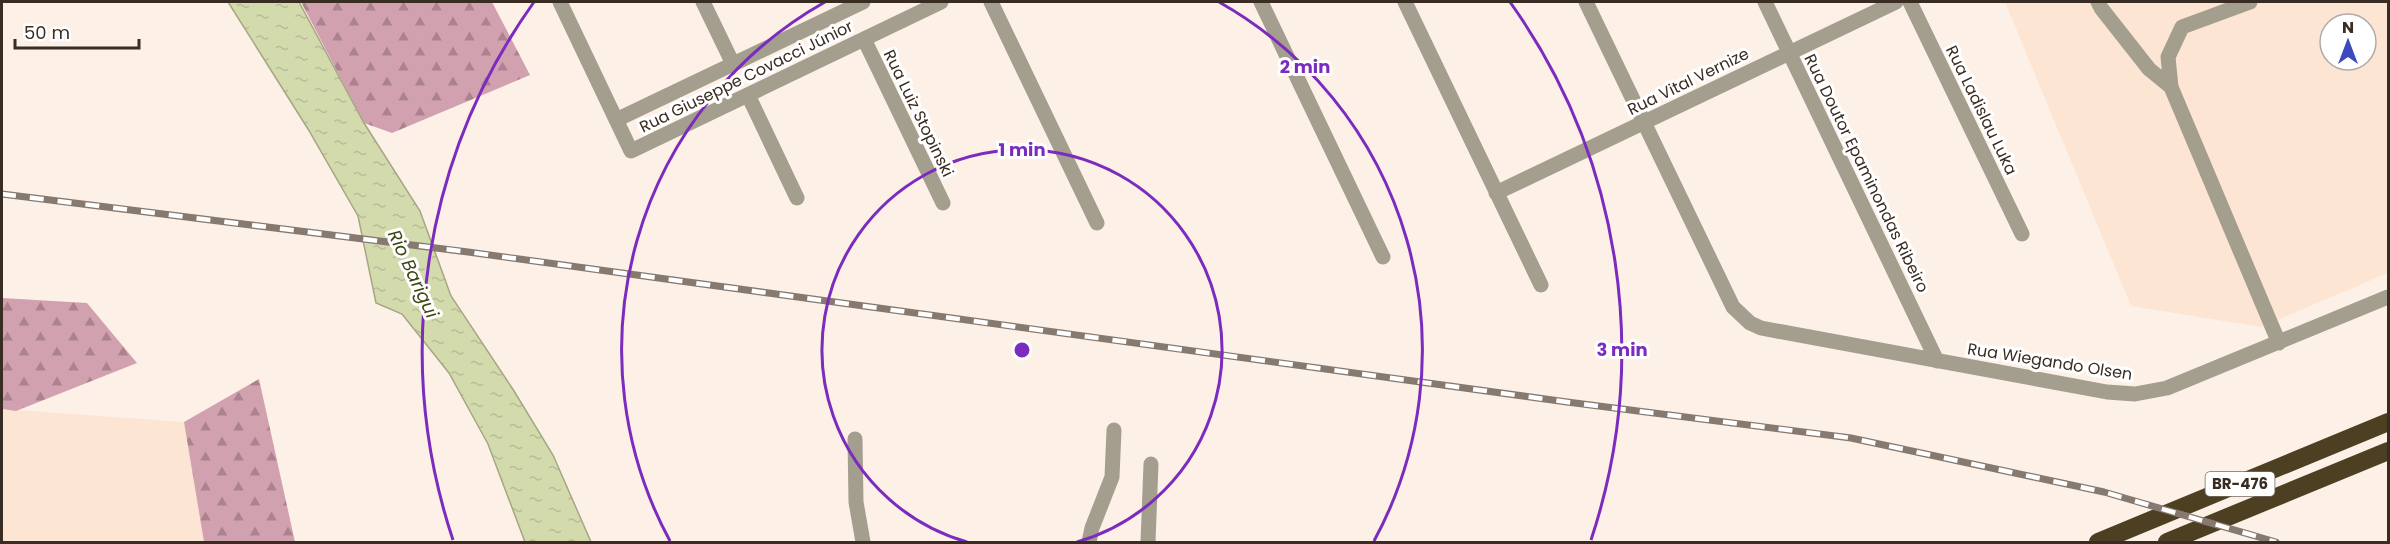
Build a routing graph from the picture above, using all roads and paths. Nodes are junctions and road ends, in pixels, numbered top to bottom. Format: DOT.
graph roads {
  1 [pos="560,2"];
  2 [pos="703,2"];
  3 [pos="941,2"];
  4 [pos="991,2"];
  5 [pos="1261,2"];
  6 [pos="1405,2"];
  7 [pos="1586,2"];
  8 [pos="1765,2"];
  9 [pos="1896,2"];
  10 [pos="1910,2"];
  11 [pos="2098,2"];
  12 [pos="2250,2"];
  13 [pos="853,4"];
  14 [pos="864,39"];
  15 [pos="1789,52"];
  16 [pos="733,64"];
  17 [pos="2171,87"];
  18 [pos="748,95"];
  19 [pos="616,120"];
  20 [pos="1644,122"];
  21 [pos="1496,193"];
  22 [pos="797,198"];
  23 [pos="943,203"];
  24 [pos="1097,223"];
  25 [pos="2022,234"];
  26 [pos="1383,258"];
  27 [pos="1541,285"];
  28 [pos="2388,297"];
  29 [pos="2279,343"];
  30 [pos="1937,361"];
  31 [pos="2386,423"];
  32 [pos="1114,430"];
  33 [pos="855,439"];
  34 [pos="2388,451"];
  35 [pos="1151,464"];
  36 [pos="2190,537"];
  37 [pos="863,543"];
  38 [pos="1089,543"];
  39 [pos="1148,543"];
  40 [pos="2098,543"];
  41 [pos="2167,543"];
  1 -- 19 [label="street"];
  2 -- 16 [label="street"];
  3 -- 14 [label="street, Rua Giuseppe Covacci Júnior"];
  4 -- 24 [label="street"];
  5 -- 26 [label="street"];
  6 -- 21 [label="street"];
  7 -- 20 [label="street"];
  8 -- 15 [label="street, Rua Doutor Epaminondas Ribeiro"];
  9 -- 15 [label="street, Rua Vital Vernize"];
  10 -- 25 [label="street, Rua Ladislau Luka"];
  11 -- 17 [label="street"];
  12 -- 17 [label="street"];
  13 -- 16 [label="street, Rua Giuseppe Covacci Júnior"];
  14 -- 18 [label="street, Rua Giuseppe Covacci Júnior"];
  14 -- 23 [label="street, Rua Luiz Stopinski"];
  15 -- 20 [label="street, Rua Vital Vernize"];
  15 -- 30 [label="street, Rua Doutor Epaminondas Ribeiro"];
  16 -- 19 [label="street, Rua Giuseppe Covacci Júnior"];
  17 -- 29 [label="street"];
  18 -- 19 [label="street, Rua Giuseppe Covacci Júnior"];
  18 -- 22 [label="street"];
  20 -- 21 [label="street, Rua Vital Vernize"];
  20 -- 30 [label="street, Rua Wiegando Olsen"];
  21 -- 27 [label="street"];
  28 -- 29 [label="street, Rua Wiegando Olsen"];
  29 -- 30 [label="street, Rua Wiegando Olsen"];
  31 -- 40 [label="highway, BR-476"];
  32 -- 38 [label="street"];
  33 -- 37 [label="street"];
  34 -- 36 [label="highway, BR-476"];
  35 -- 39 [label="street"];
  36 -- 41 [label="highway, BR-476"];
}
